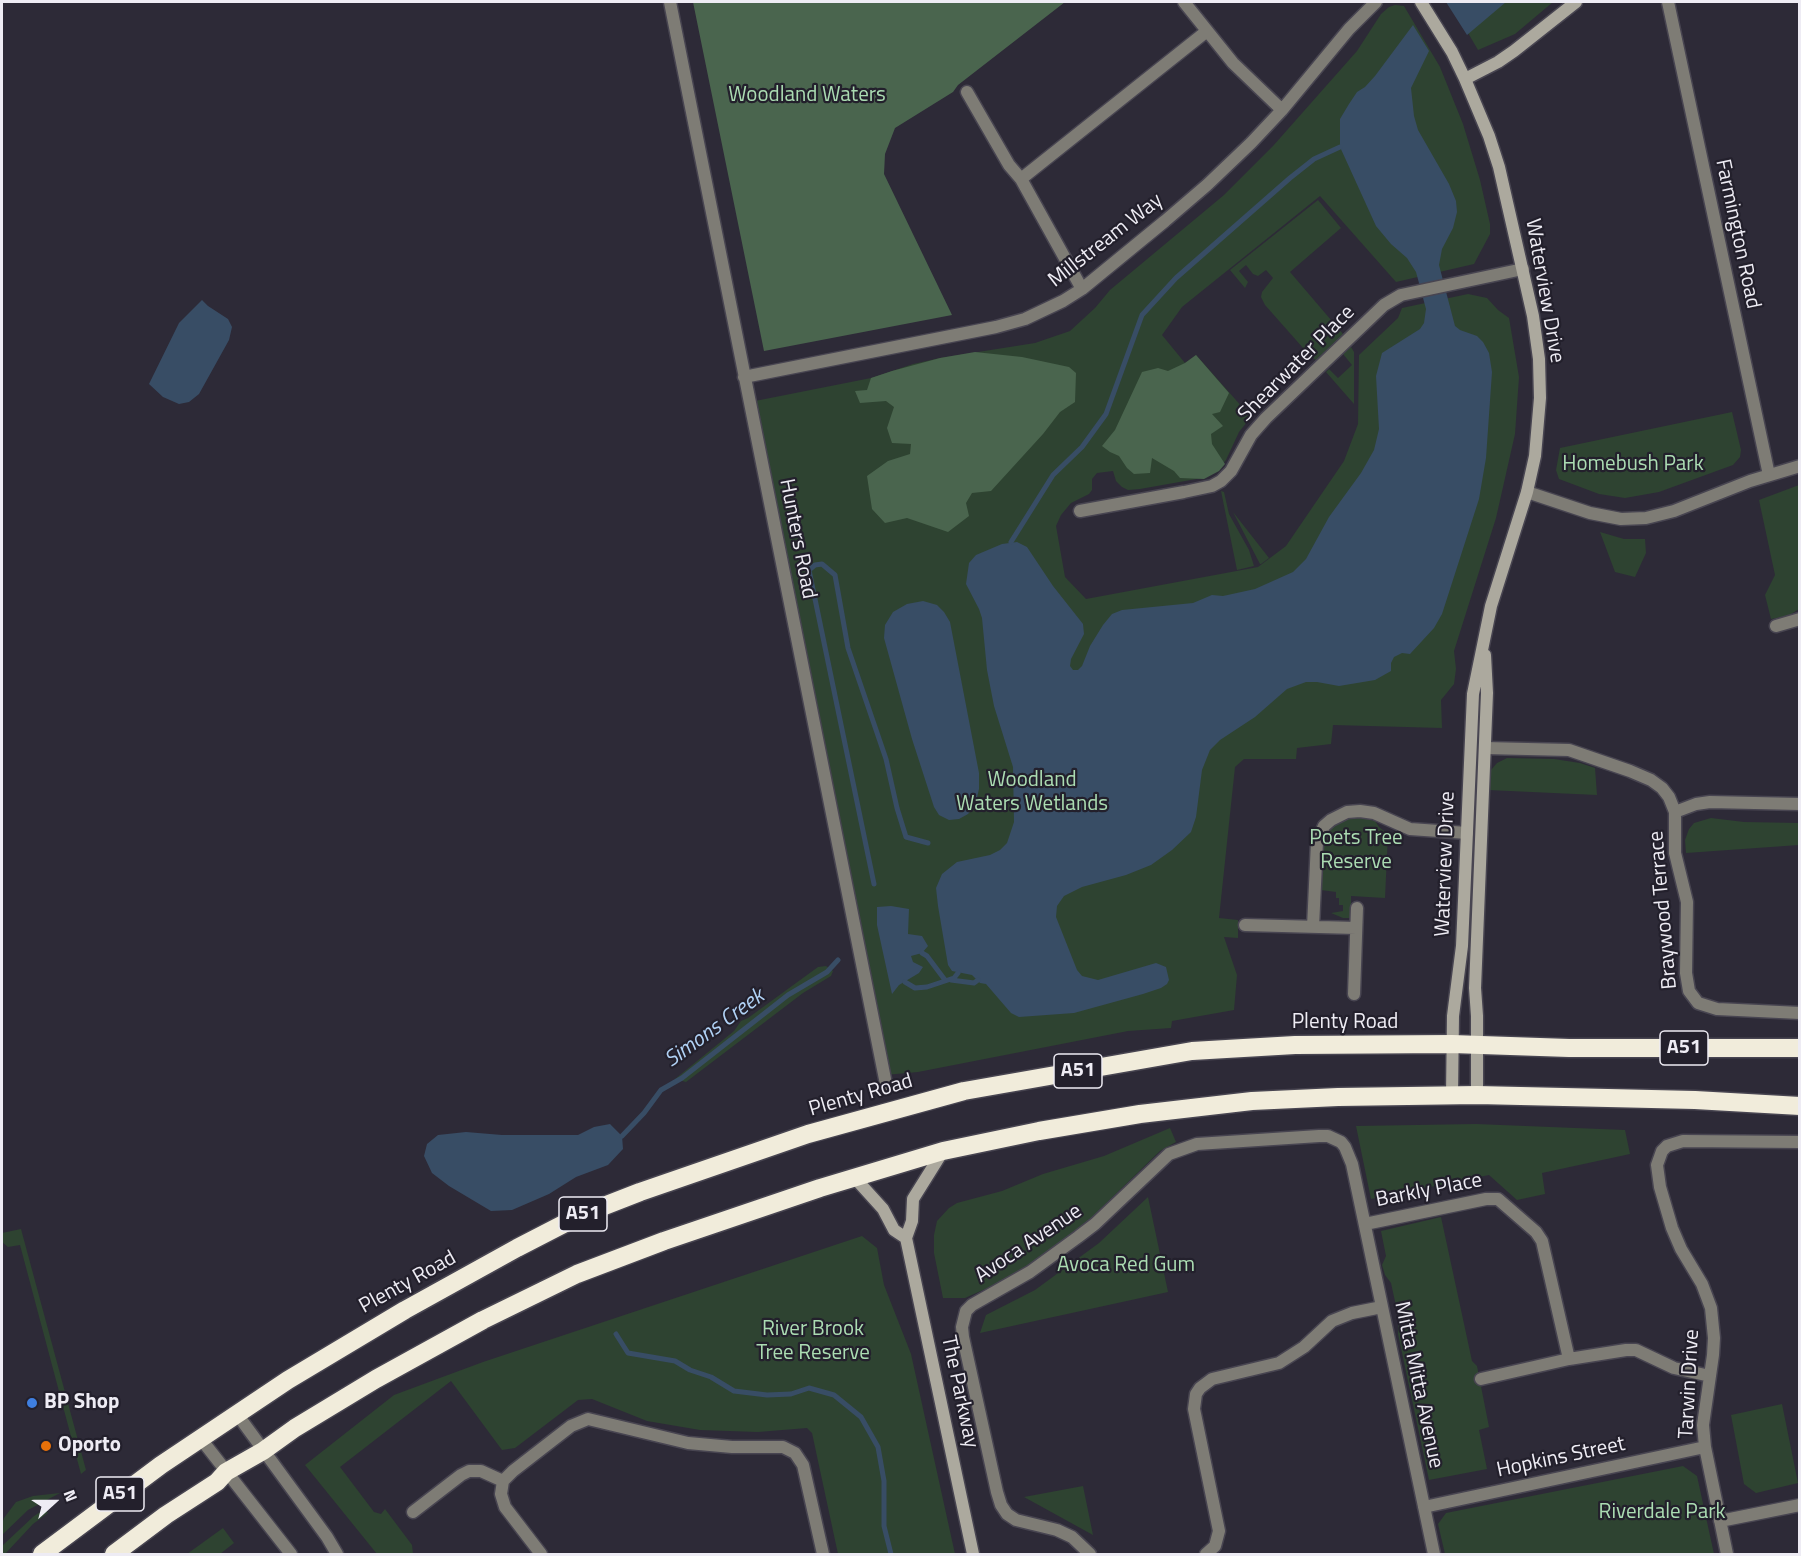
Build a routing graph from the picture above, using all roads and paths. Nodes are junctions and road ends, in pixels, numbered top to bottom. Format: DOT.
graph roads {
  1 [pos="670,2"];
  2 [pos="1184,2"];
  3 [pos="1376,2"];
  4 [pos="1421,2"];
  5 [pos="1576,2"];
  6 [pos="1668,2"];
  7 [pos="1207,31"];
  8 [pos="1465,79"];
  9 [pos="967,92"];
  10 [pos="1282,110"];
  11 [pos="1021,179"];
  12 [pos="1523,269"];
  13 [pos="1082,289"];
  14 [pos="744,377"];
  15 [pos="1800,466"];
  16 [pos="1769,475"];
  17 [pos="1527,492"];
  18 [pos="1080,511"];
  19 [pos="1800,619"];
  20 [pos="1776,626"];
  21 [pos="1484,636"];
  22 [pos="1470,748"];
  23 [pos="1485,748"];
  24 [pos="1800,804"];
  25 [pos="1675,813"];
  26 [pos="1467,833"];
  27 [pos="1481,834"];
  28 [pos="1357,908"];
  29 [pos="1245,925"];
  30 [pos="1313,927"];
  31 [pos="1356,928"];
  32 [pos="1354,994"];
  33 [pos="1800,1013"];
  34 [pos="1452,1044"];
  35 [pos="1477,1045"];
  36 [pos="1800,1048"];
  37 [pos="886,1084"];
  38 [pos="1452,1095"];
  39 [pos="1477,1095"];
  40 [pos="1800,1106"];
  41 [pos="1800,1142"];
  42 [pos="943,1152"];
  43 [pos="854,1177"];
  44 [pos="1365,1224"];
  45 [pos="906,1238"];
  46 [pos="1382,1306"];
  47 [pos="1569,1359"];
  48 [pos="1710,1376"];
  49 [pos="1480,1379"];
  50 [pos="237,1414"];
  51 [pos="201,1439"];
  52 [pos="1705,1447"];
  53 [pos="263,1451"];
  54 [pos="226,1472"];
  55 [pos="503,1481"];
  56 [pos="1800,1504"];
  57 [pos="1424,1507"];
  58 [pos="413,1512"];
  59 [pos="1720,1521"];
  60 [pos="42,1554"];
  61 [pos="114,1554"];
  62 [pos="291,1554"];
  63 [pos="337,1554"];
  64 [pos="541,1554"];
  65 [pos="824,1554"];
  66 [pos="973,1554"];
  67 [pos="1090,1554"];
  68 [pos="1206,1554"];
  69 [pos="1434,1554"];
  70 [pos="1727,1554"];
  1 -- 14 [label="street, Hunters Road"];
  2 -- 7 [label="street"];
  3 -- 10 [label="street, Millstream Way"];
  4 -- 8 [label="street, Waterview Drive"];
  5 -- 8 [label="street"];
  6 -- 16 [label="street, Farmington Road"];
  7 -- 10 [label="street"];
  7 -- 11 [label="street"];
  8 -- 12 [label="street, Waterview Drive"];
  9 -- 11 [label="street"];
  10 -- 13 [label="street, Millstream Way"];
  11 -- 13 [label="street"];
  12 -- 17 [label="street, Waterview Drive"];
  12 -- 18 [label="street, Shearwater Place"];
  13 -- 14 [label="street, Millstream Way"];
  14 -- 37 [label="street, Hunters Road"];
  15 -- 16 [label="street"];
  16 -- 17 [label="street"];
  17 -- 21 [label="street, Waterview Drive"];
  19 -- 20 [label="street"];
  21 -- 22 [label="street, Waterview Drive"];
  21 -- 23 [label="street, Waterview Drive"];
  22 -- 23 [label="street"];
  22 -- 26 [label="street, Waterview Drive"];
  23 -- 25 [label="street, Braywood Terrace"];
  23 -- 27 [label="street, Waterview Drive"];
  24 -- 25 [label="street"];
  25 -- 33 [label="street, Braywood Terrace"];
  26 -- 27 [label="street"];
  26 -- 30 [label="street"];
  26 -- 34 [label="street, Waterview Drive"];
  27 -- 35 [label="street, Waterview Drive"];
  28 -- 31 [label="street"];
  29 -- 30 [label="street"];
  30 -- 31 [label="street"];
  31 -- 32 [label="street"];
  34 -- 35 [label="highway, Plenty Road / A51"];
  34 -- 38 [label="street, Waterview Drive"];
  34 -- 50 [label="highway, Plenty Road / A51"];
  35 -- 36 [label="highway, Plenty Road / A51"];
  35 -- 39 [label="street, Waterview Drive"];
  38 -- 39 [label="highway, A51"];
  38 -- 42 [label="highway, A51"];
  39 -- 40 [label="highway, A51"];
  41 -- 48 [label="street, Tarwin Drive"];
  42 -- 43 [label="highway, A51"];
  42 -- 45 [label="street, The Parkway"];
  43 -- 45 [label="street, The Parkway"];
  43 -- 53 [label="highway, A51"];
  44 -- 46 [label="street, Mitta Mitta Avenue"];
  44 -- 47 [label="street, Barkly Place"];
  44 -- 67 [label="street, Avoca Avenue"];
  45 -- 66 [label="street, The Parkway"];
  46 -- 57 [label="street, Mitta Mitta Avenue"];
  46 -- 68 [label="street"];
  47 -- 48 [label="street"];
  47 -- 49 [label="street"];
  48 -- 52 [label="street, Tarwin Drive"];
  50 -- 51 [label="highway, Plenty Road / A51"];
  50 -- 53 [label="street"];
  51 -- 54 [label="street"];
  51 -- 60 [label="highway, Plenty Road / A51"];
  52 -- 57 [label="street, Hopkins Street"];
  52 -- 59 [label="street, Tarwin Drive"];
  53 -- 54 [label="highway, A51"];
  53 -- 63 [label="street"];
  54 -- 61 [label="highway, A51"];
  54 -- 62 [label="street"];
  55 -- 58 [label="street"];
  55 -- 64 [label="street"];
  55 -- 65 [label="street"];
  56 -- 59 [label="street"];
  57 -- 69 [label="street, Mitta Mitta Avenue"];
  59 -- 70 [label="street, Tarwin Drive"];
}
